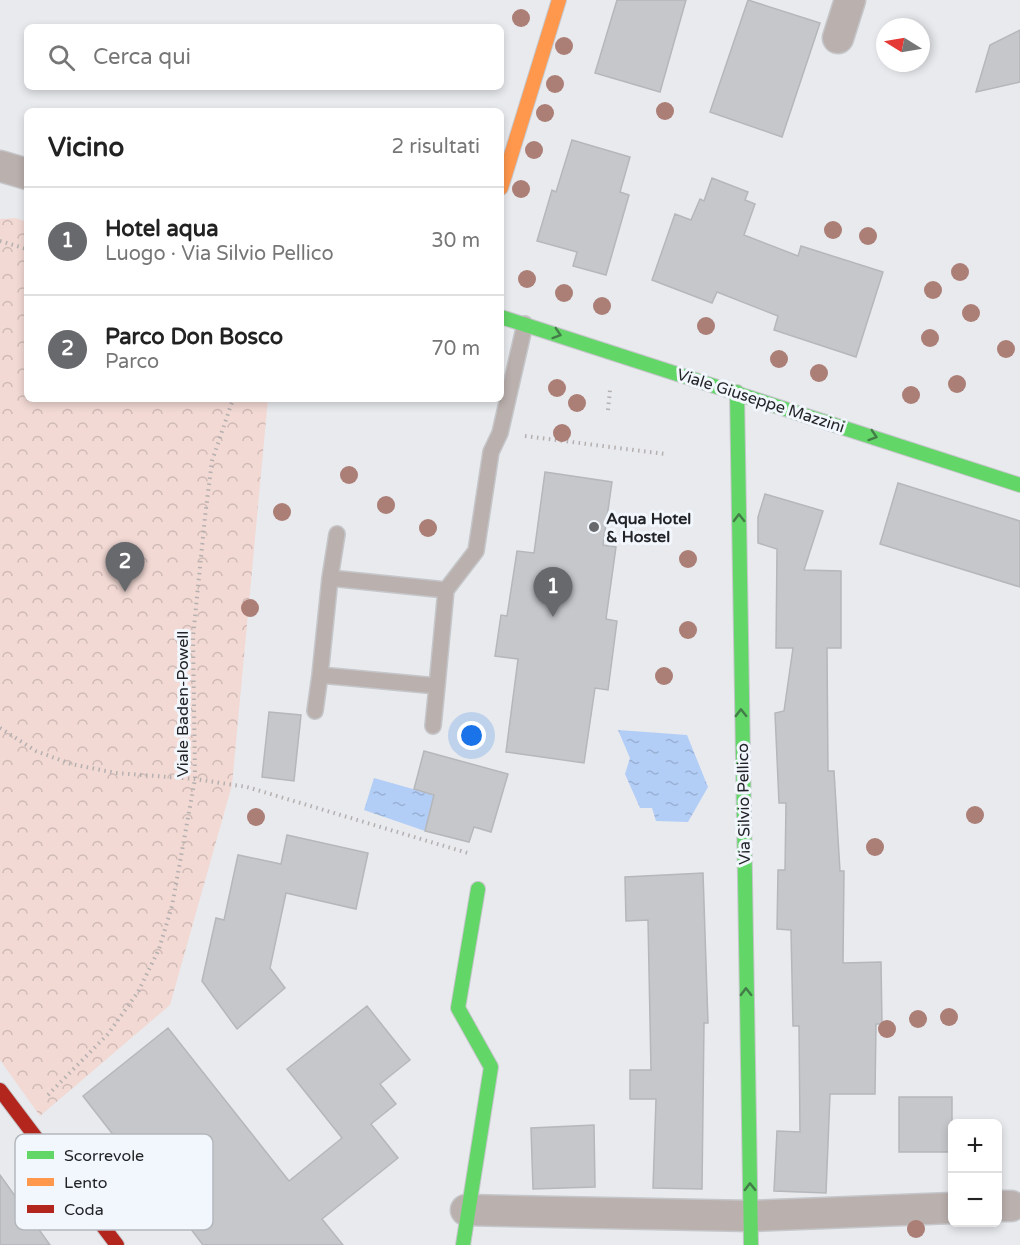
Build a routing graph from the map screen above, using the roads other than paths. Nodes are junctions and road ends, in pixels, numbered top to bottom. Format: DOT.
graph roads {
  1 [pos="559,0"];
  2 [pos="850,0"];
  3 [pos="838,38"];
  4 [pos="0,166"];
  5 [pos="24,173"];
  6 [pos="504,178"];
  7 [pos="504,318"];
  8 [pos="525,324"];
  9 [pos="738,392"];
  10 [pos="1020,485"];
  11 [pos="337,534"];
  12 [pos="330,578"];
  13 [pos="446,590"];
  14 [pos="320,675"];
  15 [pos="437,687"];
  16 [pos="315,711"];
  17 [pos="433,726"];
  18 [pos="478,889"];
  19 [pos="0,1090"];
  20 [pos="33,1134"];
  21 [pos="948,1208"];
  22 [pos="466,1210"];
  23 [pos="106,1230"];
  24 [pos="750,1231"];
  25 [pos="117,1245"];
  26 [pos="463,1245"];
  1 -- 6 [label="street"];
  2 -- 3 [label="street"];
  4 -- 5 [label="street"];
  7 -- 8 [label="street, Viale Giuseppe Mazzini"];
  8 -- 9 [label="street, Viale Giuseppe Mazzini, one-way"];
  8 -- 13 [label="lane"];
  9 -- 10 [label="street, Viale Giuseppe Mazzini, one-way"];
  24 -- 9 [label="street, Via Silvio Pellico, one-way"];
  11 -- 12 [label="lane"];
  12 -- 13 [label="lane"];
  12 -- 14 [label="lane"];
  13 -- 15 [label="lane"];
  14 -- 15 [label="lane"];
  14 -- 16 [label="lane"];
  15 -- 17 [label="lane"];
  18 -- 22 [label="street"];
  19 -- 20 [label="street"];
  21 -- 24 [label="street"];
  22 -- 24 [label="street"];
  22 -- 26 [label="street"];
  23 -- 25 [label="street"];
}
